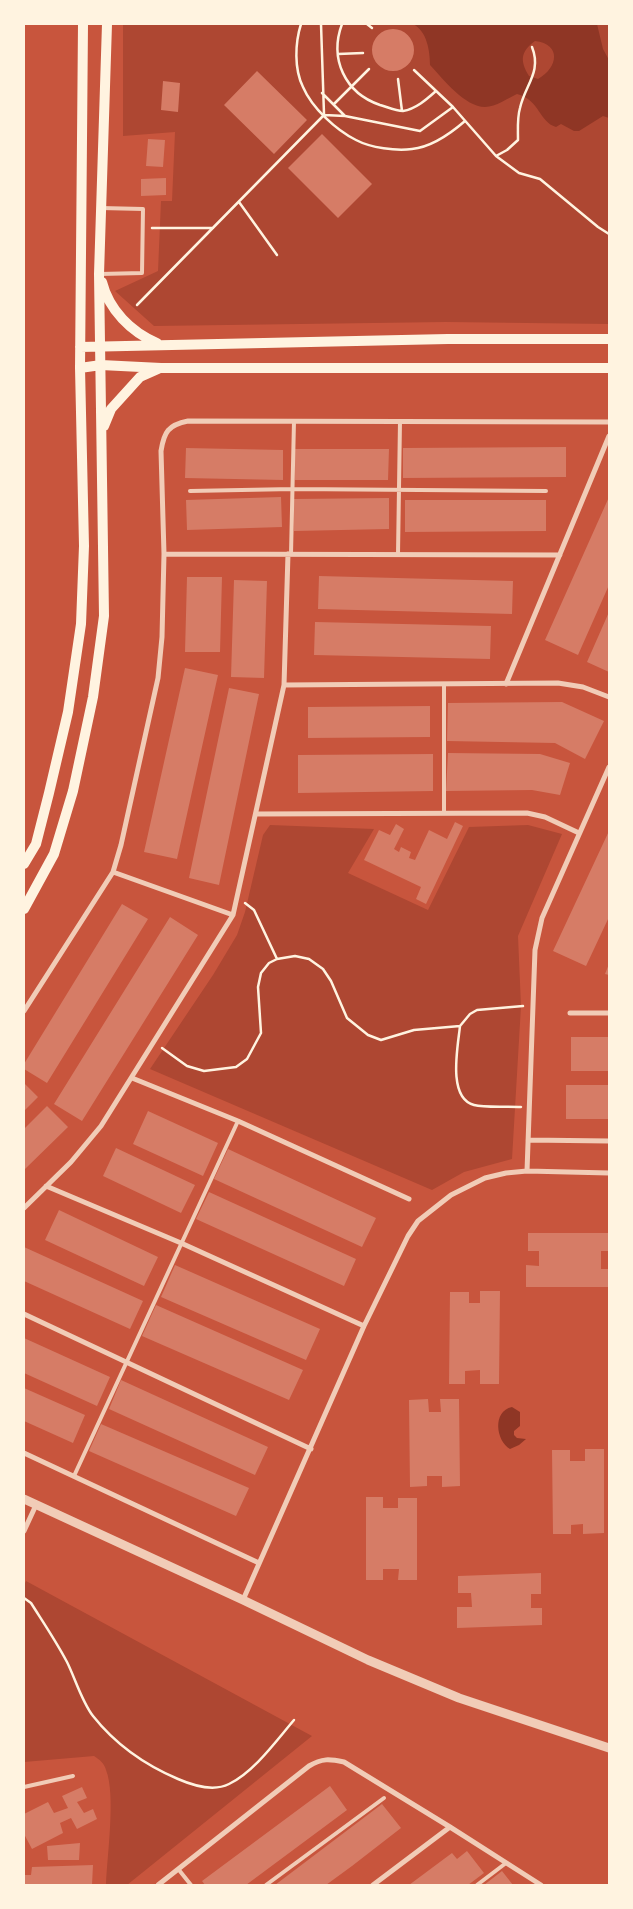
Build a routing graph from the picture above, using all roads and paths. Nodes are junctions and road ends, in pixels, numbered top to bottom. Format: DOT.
graph roads {
  1 [pos="83,24"];
  2 [pos="107,24"];
  3 [pos="301,24"];
  4 [pos="321,24"];
  5 [pos="342,24"];
  6 [pos="367,24"];
  7 [pos="372,28"];
  8 [pos="532,46"];
  9 [pos="363,53"];
  10 [pos="338,54"];
  11 [pos="369,69"];
  12 [pos="414,70"];
  13 [pos="398,79"];
  14 [pos="351,87"];
  15 [pos="436,91"];
  16 [pos="322,93"];
  17 [pos="334,104"];
  18 [pos="453,107"];
  19 [pos="402,111"];
  20 [pos="324,115"];
  21 [pos="346,116"];
  22 [pos="465,121"];
  23 [pos="496,156"];
  24 [pos="239,202"];
  25 [pos="101,208"];
  26 [pos="143,228"];
  27 [pos="213,228"];
  28 [pos="609,234"];
  29 [pos="276,255"];
  30 [pos="99,274"];
  31 [pos="137,305"];
  32 [pos="609,339"];
  33 [pos="162,345"];
  34 [pos="101,346"];
  35 [pos="80,347"];
  36 [pos="101,365"];
  37 [pos="80,368"];
  38 [pos="161,368"];
  39 [pos="609,368"];
  40 [pos="294,421"];
  41 [pos="400,422"];
  42 [pos="609,422"];
  43 [pos="103,430"];
  44 [pos="609,436"];
  45 [pos="293,489"];
  46 [pos="399,490"];
  47 [pos="190,491"];
  48 [pos="546,491"];
  49 [pos="164,554"];
  50 [pos="290,554"];
  51 [pos="398,554"];
  52 [pos="560,555"];
  53 [pos="444,684"];
  54 [pos="506,684"];
  55 [pos="284,685"];
  56 [pos="609,697"];
  57 [pos="609,767"];
  58 [pos="444,812"];
  59 [pos="256,814"];
  60 [pos="579,833"];
  61 [pos="24,864"];
  62 [pos="113,872"];
  63 [pos="236,896"];
  64 [pos="24,909"];
  65 [pos="233,915"];
  66 [pos="277,959"];
  67 [pos="535,1006"];
  68 [pos="24,1010"];
  69 [pos="570,1013"];
  70 [pos="609,1013"];
  71 [pos="460,1026"];
  72 [pos="162,1048"];
  73 [pos="132,1078"];
  74 [pos="530,1107"];
  75 [pos="238,1121"];
  76 [pos="528,1140"];
  77 [pos="609,1141"];
  78 [pos="527,1171"];
  79 [pos="609,1173"];
  80 [pos="46,1186"];
  81 [pos="409,1199"];
  82 [pos="24,1208"];
  83 [pos="181,1243"];
  84 [pos="24,1314"];
  85 [pos="364,1326"];
  86 [pos="127,1362"];
  87 [pos="311,1449"];
  88 [pos="24,1453"];
  89 [pos="74,1476"];
  90 [pos="24,1499"];
  91 [pos="36,1505"];
  92 [pos="24,1531"];
  93 [pos="259,1563"];
  94 [pos="24,1598"];
  95 [pos="243,1600"];
  96 [pos="294,1720"];
  97 [pos="609,1748"];
  98 [pos="73,1776"];
  99 [pos="24,1787"];
  100 [pos="384,1798"];
  101 [pos="450,1827"];
  102 [pos="506,1863"];
  103 [pos="179,1870"];
  104 [pos="158,1885"];
  105 [pos="191,1885"];
  106 [pos="266,1885"];
  107 [pos="373,1885"];
  108 [pos="477,1885"];
  109 [pos="541,1885"];
  1 -- 35 [label="main road"];
  2 -- 25 [label="main road"];
  3 -- 20 [label="path"];
  4 -- 16 [label="path"];
  5 -- 10 [label="path"];
  6 -- 7 [label="path"];
  8 -- 23 [label="path"];
  9 -- 10 [label="path"];
  10 -- 14 [label="path"];
  11 -- 14 [label="path"];
  12 -- 15 [label="path"];
  13 -- 19 [label="path"];
  14 -- 17 [label="path"];
  14 -- 19 [label="path"];
  15 -- 18 [label="path"];
  15 -- 19 [label="path"];
  16 -- 17 [label="path"];
  16 -- 20 [label="path"];
  17 -- 21 [label="path"];
  18 -- 21 [label="path"];
  18 -- 22 [label="path"];
  20 -- 21 [label="path"];
  20 -- 22 [label="path"];
  20 -- 24 [label="path"];
  22 -- 23 [label="path"];
  23 -- 28 [label="path"];
  24 -- 27 [label="path"];
  24 -- 29 [label="path"];
  25 -- 26 [label="lane"];
  25 -- 30 [label="main road"];
  26 -- 27 [label="path"];
  26 -- 30 [label="lane"];
  27 -- 31 [label="path"];
  30 -- 33 [label="main road"];
  30 -- 34 [label="main road"];
  32 -- 33 [label="main road"];
  33 -- 34 [label="main road"];
  34 -- 35 [label="main road"];
  34 -- 36 [label="main road"];
  35 -- 37 [label="main road"];
  36 -- 37 [label="main road"];
  36 -- 38 [label="main road"];
  36 -- 43 [label="main road"];
  37 -- 61 [label="main road"];
  38 -- 39 [label="main road"];
  38 -- 43 [label="main road"];
  40 -- 41 [label="street"];
  40 -- 45 [label="lane"];
  40 -- 49 [label="street"];
  41 -- 42 [label="street"];
  41 -- 46 [label="lane"];
  43 -- 64 [label="main road"];
  44 -- 52 [label="street"];
  45 -- 46 [label="lane"];
  45 -- 47 [label="lane"];
  45 -- 50 [label="lane"];
  46 -- 48 [label="lane"];
  46 -- 51 [label="lane"];
  49 -- 50 [label="street"];
  49 -- 62 [label="street"];
  50 -- 51 [label="street"];
  50 -- 55 [label="street"];
  51 -- 52 [label="street"];
  52 -- 54 [label="street"];
  53 -- 54 [label="street"];
  53 -- 55 [label="street"];
  53 -- 58 [label="lane"];
  54 -- 56 [label="street"];
  55 -- 59 [label="street"];
  57 -- 60 [label="street"];
  58 -- 59 [label="street"];
  58 -- 60 [label="street"];
  59 -- 63 [label="street"];
  60 -- 67 [label="street"];
  62 -- 65 [label="street"];
  62 -- 68 [label="street"];
  63 -- 65 [label="street"];
  63 -- 66 [label="path"];
  65 -- 73 [label="street"];
  66 -- 71 [label="path"];
  66 -- 72 [label="path"];
  67 -- 71 [label="path"];
  67 -- 74 [label="street"];
  69 -- 70 [label="street"];
  71 -- 74 [label="path"];
  73 -- 75 [label="street"];
  73 -- 80 [label="street"];
  74 -- 76 [label="street"];
  75 -- 81 [label="street"];
  75 -- 83 [label="lane"];
  76 -- 77 [label="street"];
  76 -- 78 [label="street"];
  78 -- 79 [label="street"];
  78 -- 85 [label="street"];
  80 -- 82 [label="street"];
  80 -- 83 [label="street"];
  83 -- 85 [label="street"];
  83 -- 86 [label="lane"];
  84 -- 86 [label="street"];
  85 -- 87 [label="street"];
  86 -- 87 [label="street"];
  86 -- 89 [label="lane"];
  87 -- 93 [label="street"];
  88 -- 89 [label="street"];
  89 -- 93 [label="street"];
  90 -- 91 [label="street"];
  91 -- 92 [label="street"];
  91 -- 95 [label="street"];
  93 -- 95 [label="street"];
  94 -- 96 [label="path"];
  95 -- 97 [label="street"];
  98 -- 99 [label="lane"];
  100 -- 106 [label="lane"];
  101 -- 102 [label="street"];
  101 -- 103 [label="street"];
  101 -- 107 [label="street"];
  102 -- 108 [label="lane"];
  102 -- 109 [label="street"];
  103 -- 104 [label="street"];
  103 -- 105 [label="lane"];
}
